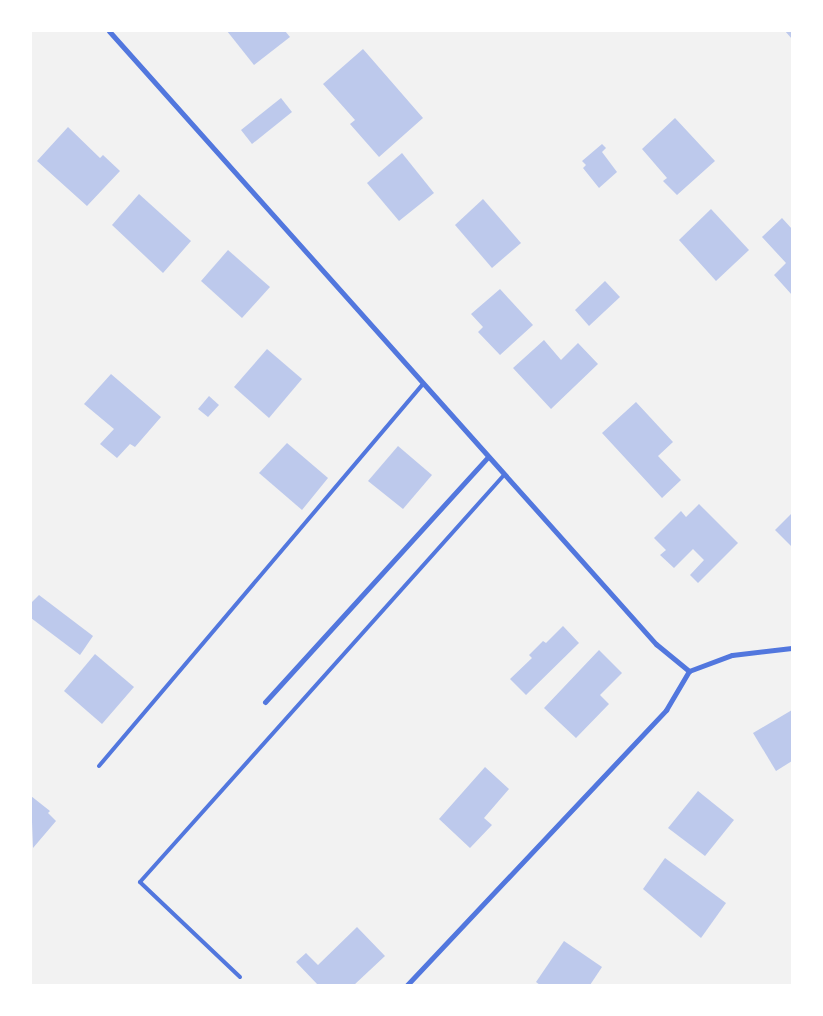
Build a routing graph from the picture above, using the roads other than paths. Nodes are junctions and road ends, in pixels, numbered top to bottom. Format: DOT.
graph roads {
  1 [pos="109,31"];
  2 [pos="423,384"];
  3 [pos="488,457"];
  4 [pos="504,475"];
  5 [pos="792,648"];
  6 [pos="689,672"];
  7 [pos="265,702"];
  8 [pos="99,766"];
  9 [pos="240,978"];
  10 [pos="407,985"];
  1 -- 2 [label="street"];
  2 -- 3 [label="street"];
  2 -- 8 [label="lane"];
  3 -- 4 [label="street"];
  3 -- 7 [label="street"];
  4 -- 6 [label="street"];
  4 -- 9 [label="lane"];
  5 -- 6 [label="street"];
  6 -- 10 [label="street"];
}
